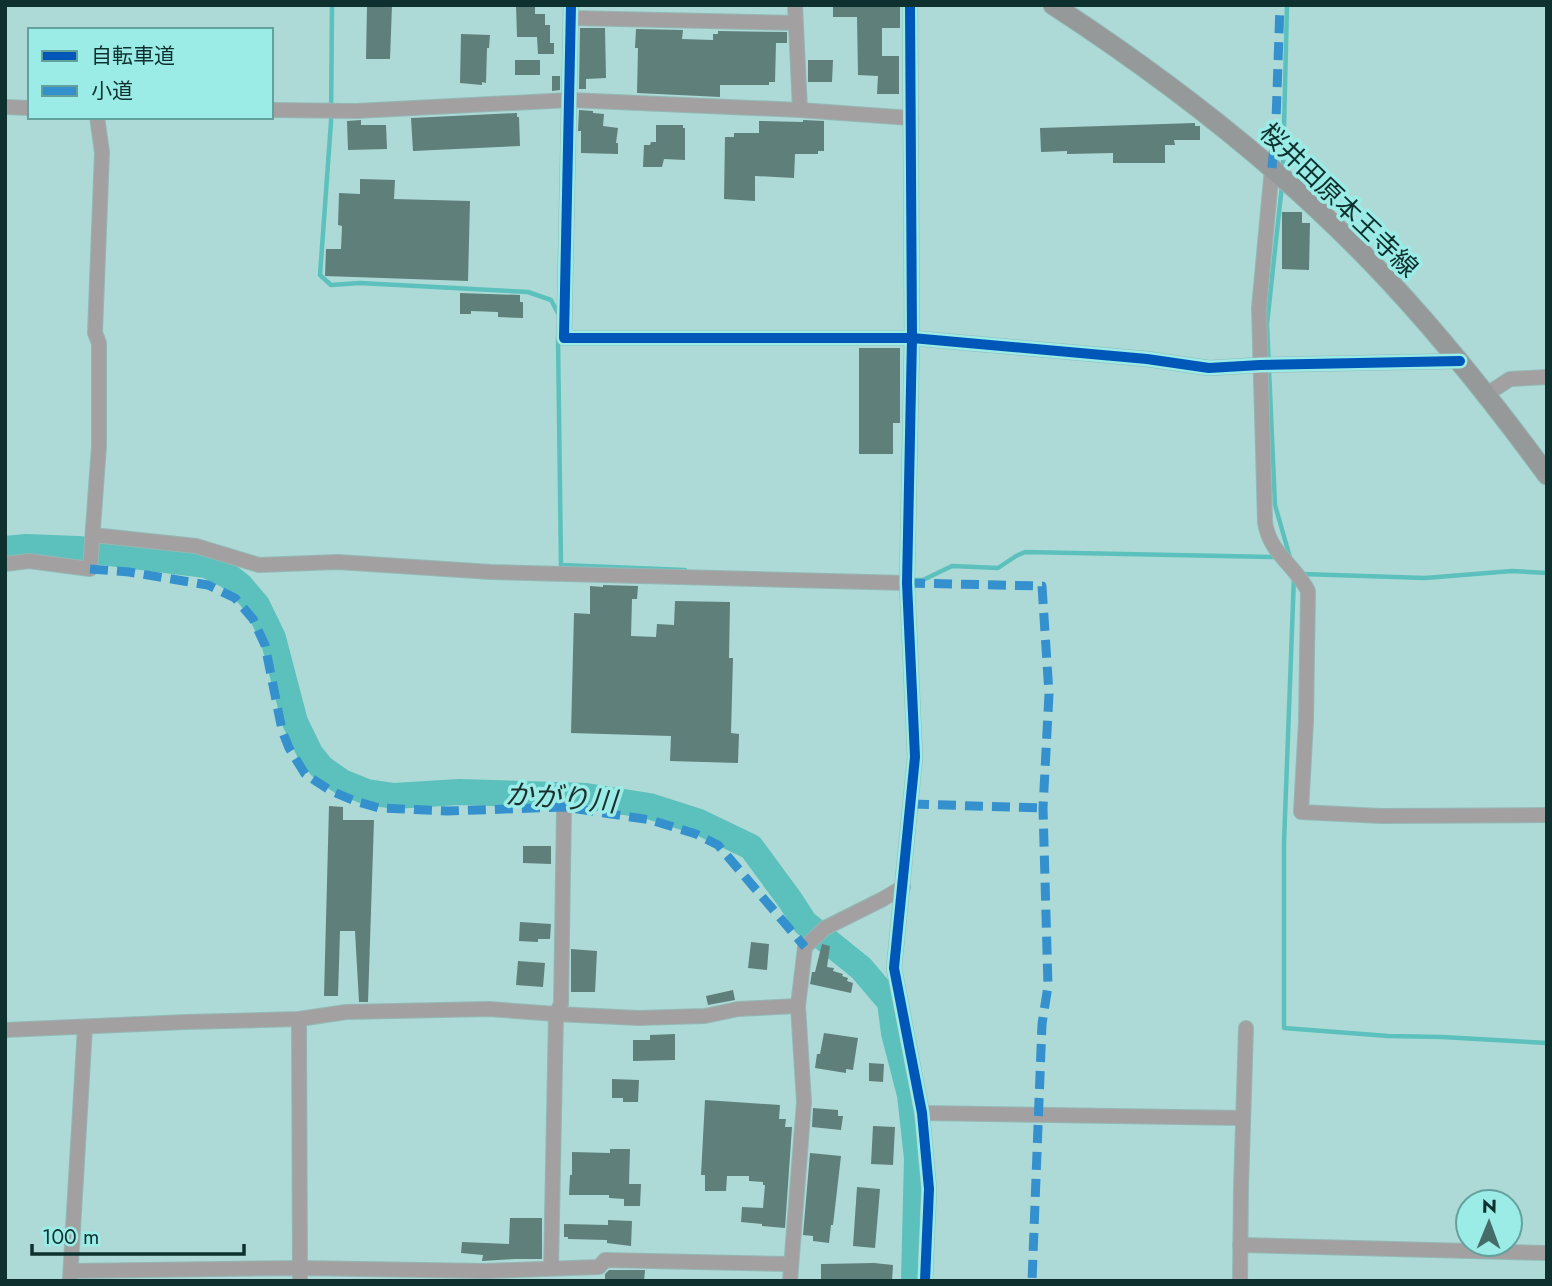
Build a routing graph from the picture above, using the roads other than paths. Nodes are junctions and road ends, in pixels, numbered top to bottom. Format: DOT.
graph roads {
  1 [pos="795,5"];
  2 [pos="910,5"];
  3 [pos="1054,5"];
  4 [pos="571,12"];
  5 [pos="795,23"];
  6 [pos="570,100"];
  7 [pos="5,107"];
  8 [pos="28,108"];
  9 [pos="273,110"];
  10 [pos="800,110"];
  11 [pos="911,118"];
  12 [pos="97,119"];
  13 [pos="1272,168"];
  14 [pos="912,338"];
  15 [pos="1460,361"];
  16 [pos="1260,365"];
  17 [pos="1547,377"];
  18 [pos="1487,394"];
  19 [pos="1547,475"];
  20 [pos="93,535"];
  21 [pos="5,564"];
  22 [pos="907,583"];
  23 [pos="564,807"];
  24 [pos="1547,815"];
  25 [pos="903,887"];
  26 [pos="798,1006"];
  27 [pos="556,1014"];
  28 [pos="299,1019"];
  29 [pos="85,1027"];
  30 [pos="1246,1028"];
  31 [pos="5,1030"];
  32 [pos="922,1113"];
  33 [pos="1243,1118"];
  34 [pos="1240,1245"];
  35 [pos="1547,1253"];
  36 [pos="790,1264"];
  37 [pos="551,1268"];
  38 [pos="300,1274"];
  39 [pos="598,1274"];
  40 [pos="71,1276"];
  41 [pos="790,1281"];
  42 [pos="927,1281"];
  43 [pos="1240,1281"];
  1 -- 5 [label="street"];
  2 -- 11 [label="street"];
  3 -- 13 [label="main road, 桜井田原本王寺線"];
  4 -- 5 [label="street"];
  4 -- 6 [label="street"];
  5 -- 10 [label="street"];
  6 -- 9 [label="street"];
  6 -- 10 [label="street"];
  6 -- 14 [label="street"];
  7 -- 8 [label="street"];
  10 -- 11 [label="street"];
  11 -- 14 [label="street"];
  12 -- 20 [label="street"];
  13 -- 15 [label="main road, 桜井田原本王寺線"];
  13 -- 16 [label="street"];
  14 -- 16 [label="street"];
  14 -- 22 [label="street"];
  15 -- 16 [label="street"];
  15 -- 18 [label="main road, 桜井田原本王寺線"];
  16 -- 24 [label="street"];
  17 -- 18 [label="street"];
  18 -- 19 [label="main road, 桜井田原本王寺線"];
  20 -- 21 [label="street"];
  20 -- 22 [label="street"];
  22 -- 25 [label="street"];
  23 -- 27 [label="street"];
  25 -- 26 [label="street"];
  25 -- 32 [label="street"];
  26 -- 27 [label="street"];
  26 -- 36 [label="street"];
  27 -- 28 [label="street"];
  27 -- 37 [label="street"];
  28 -- 29 [label="street"];
  28 -- 38 [label="street"];
  29 -- 31 [label="street"];
  29 -- 40 [label="street"];
  30 -- 33 [label="street"];
  32 -- 33 [label="street"];
  32 -- 42 [label="street"];
  33 -- 34 [label="street"];
  34 -- 35 [label="street"];
  34 -- 43 [label="street"];
  36 -- 39 [label="street"];
  36 -- 41 [label="street"];
  37 -- 38 [label="street"];
  37 -- 39 [label="street"];
  38 -- 40 [label="street"];
}
